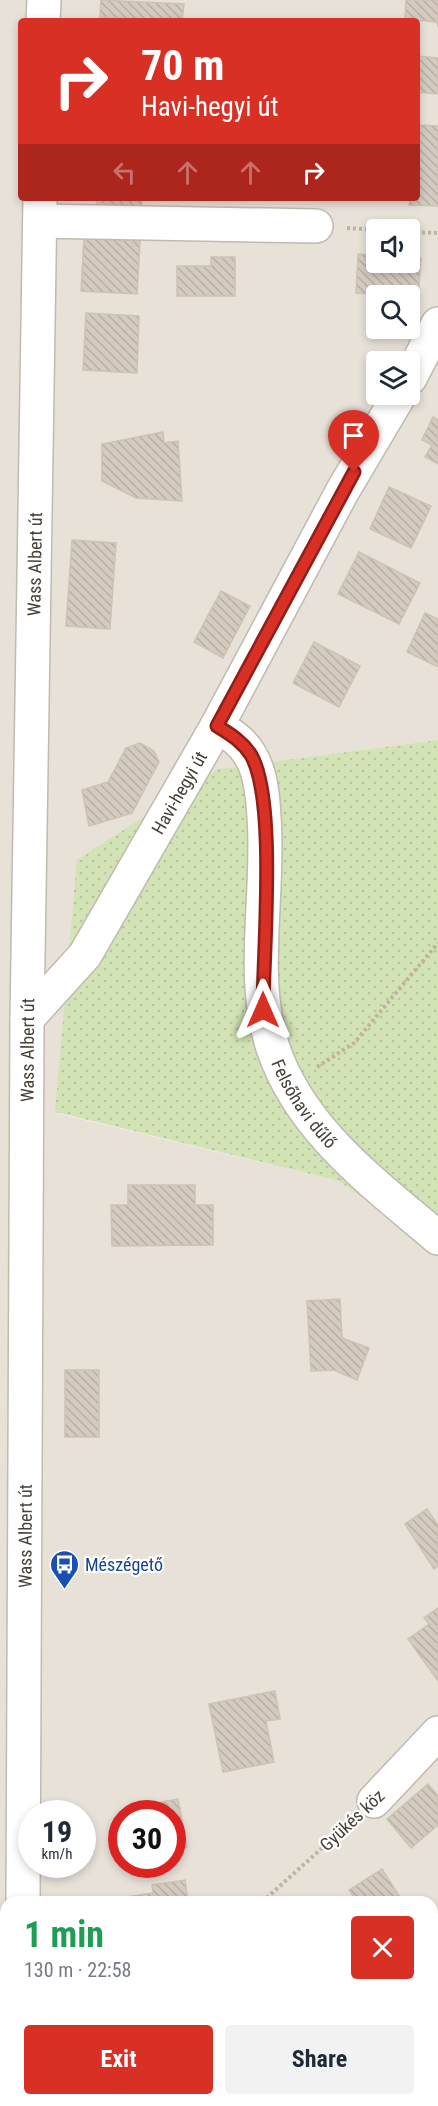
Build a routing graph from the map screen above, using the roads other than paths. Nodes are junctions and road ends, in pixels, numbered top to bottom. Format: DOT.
graph roads {
  1 [pos="44,0"];
  2 [pos="44,18"];
  3 [pos="40,209"];
  4 [pos="316,226"];
  5 [pos="438,324"];
  6 [pos="420,359"];
  7 [pos="393,405"];
  8 [pos="217,726"];
  9 [pos="27,1019"];
  10 [pos="438,1238"];
  11 [pos="438,1733"];
  12 [pos="374,1801"];
  13 [pos="23,1896"];
  1 -- 2 [label="street"];
  3 -- 4 [label="street"];
  3 -- 9 [label="street, Wass Albert út"];
  5 -- 6 [label="street"];
  7 -- 8 [label="street, Havi-hegyi út"];
  8 -- 9 [label="street, Havi-hegyi út"];
  8 -- 10 [label="street, Felsőhavi dűlő"];
  9 -- 13 [label="street, Wass Albert út"];
  11 -- 12 [label="street, Gyükés köz"];
}
